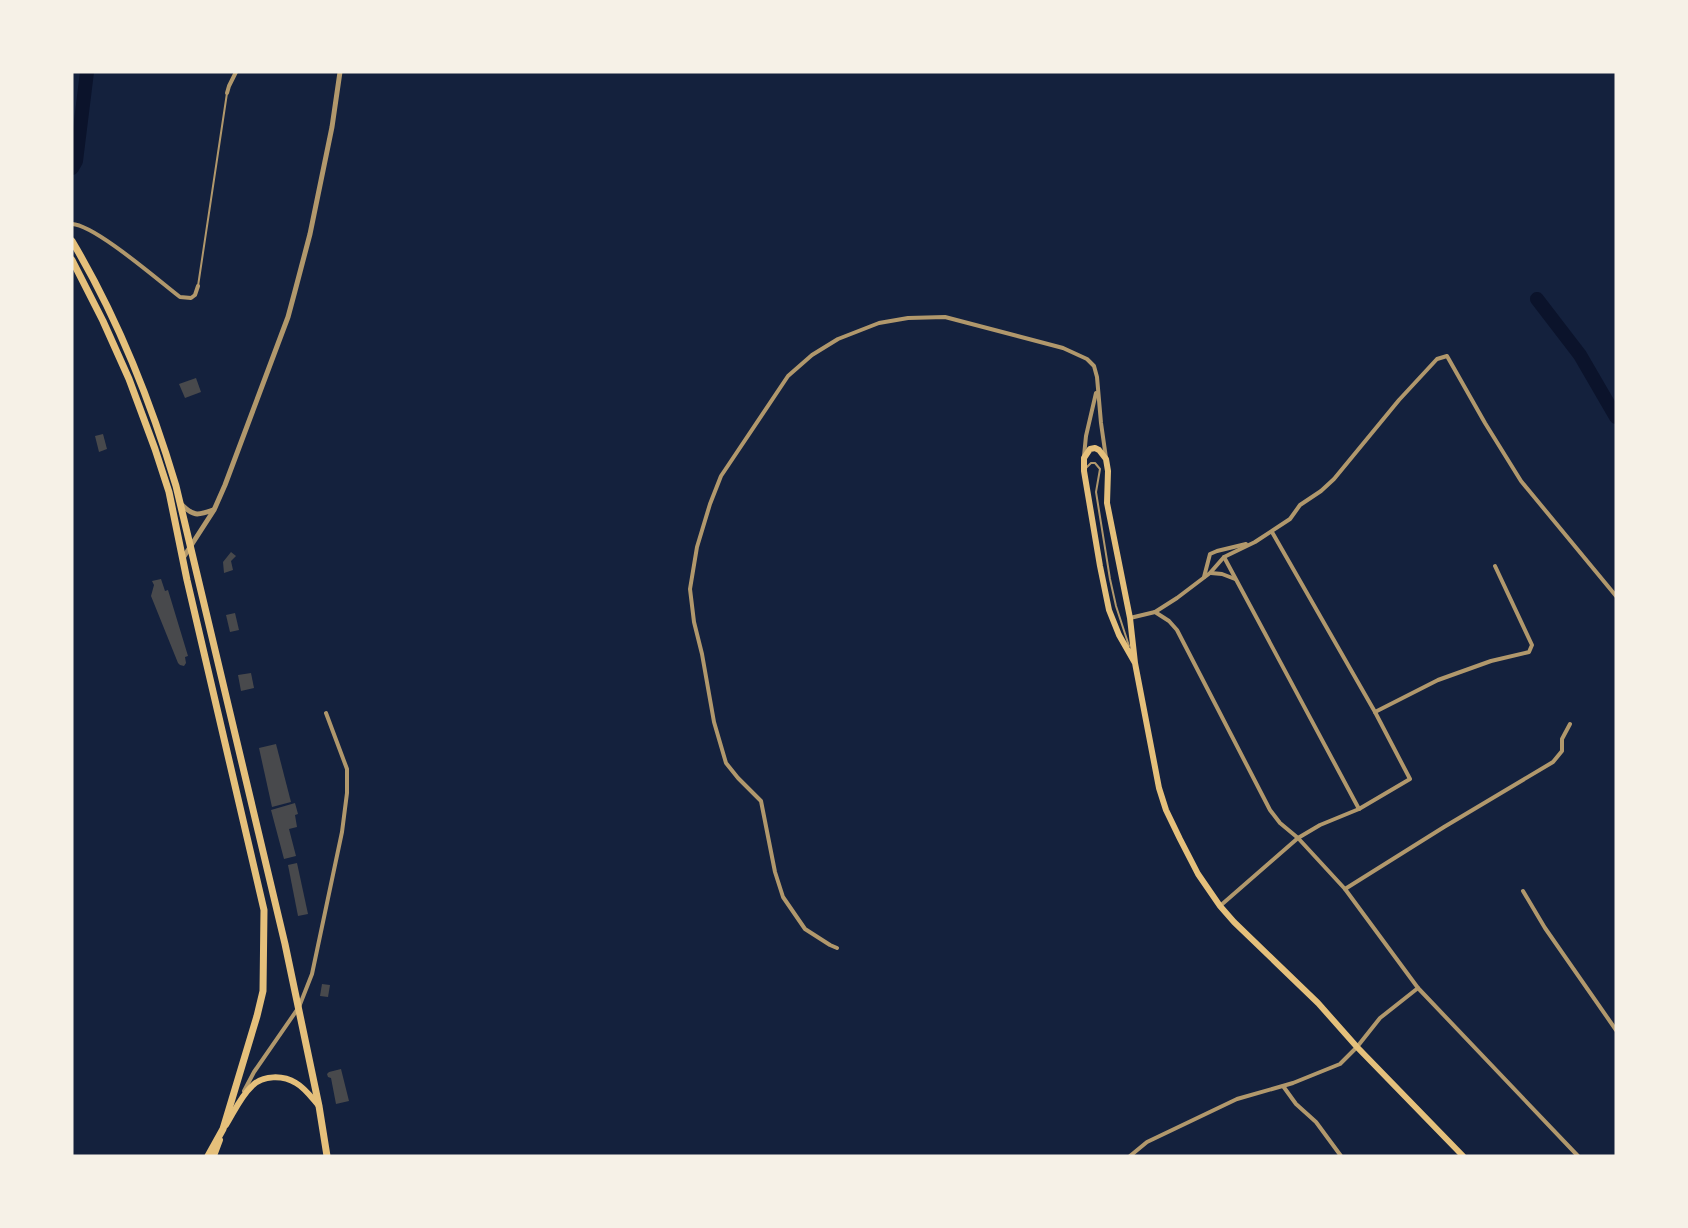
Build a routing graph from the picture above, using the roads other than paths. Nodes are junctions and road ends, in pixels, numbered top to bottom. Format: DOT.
graph roads {
  1 [pos="236,72"];
  2 [pos="340,72"];
  3 [pos="227,93"];
  4 [pos="72,224"];
  5 [pos="72,241"];
  6 [pos="72,260"];
  7 [pos="198,286"];
  8 [pos="1097,389"];
  9 [pos="1084,458"];
  10 [pos="1106,459"];
  11 [pos="1084,471"];
  12 [pos="181,504"];
  13 [pos="214,510"];
  14 [pos="1272,532"];
  15 [pos="178,535"];
  16 [pos="1255,542"];
  17 [pos="191,546"];
  18 [pos="1224,557"];
  19 [pos="183,558"];
  20 [pos="1495,566"];
  21 [pos="1210,573"];
  22 [pos="1203,578"];
  23 [pos="1236,579"];
  24 [pos="1616,596"];
  25 [pos="1155,612"];
  26 [pos="1130,618"];
  27 [pos="1135,663"];
  28 [pos="1375,712"];
  29 [pos="326,713"];
  30 [pos="1570,724"];
  31 [pos="1359,809"];
  32 [pos="1298,838"];
  33 [pos="1345,889"];
  34 [pos="1523,891"];
  35 [pos="1220,906"];
  36 [pos="837,948"];
  37 [pos="1418,988"];
  38 [pos="298,1007"];
  39 [pos="1616,1030"];
  40 [pos="1357,1047"];
  41 [pos="1283,1086"];
  42 [pos="319,1106"];
  43 [pos="223,1129"];
  44 [pos="208,1156"];
  45 [pos="214,1156"];
  46 [pos="327,1156"];
  47 [pos="1130,1156"];
  48 [pos="1341,1156"];
  49 [pos="1463,1156"];
  50 [pos="1578,1156"];
  1 -- 3 [label="street"];
  2 -- 13 [label="street"];
  3 -- 7 [label="lane"];
  4 -- 7 [label="street"];
  5 -- 12 [label="main road"];
  6 -- 15 [label="main road"];
  8 -- 9 [label="street"];
  8 -- 10 [label="street"];
  8 -- 36 [label="street"];
  9 -- 10 [label="main road"];
  9 -- 11 [label="main road"];
  10 -- 26 [label="main road"];
  11 -- 27 [label="main road"];
  11 -- 27 [label="lane"];
  12 -- 13 [label="street"];
  12 -- 17 [label="main road"];
  13 -- 17 [label="street"];
  14 -- 16 [label="street"];
  14 -- 24 [label="street"];
  14 -- 28 [label="street"];
  15 -- 17 [label="street"];
  15 -- 19 [label="main road"];
  16 -- 18 [label="street"];
  16 -- 22 [label="street"];
  17 -- 19 [label="street"];
  17 -- 38 [label="main road"];
  18 -- 21 [label="street"];
  18 -- 23 [label="street"];
  19 -- 43 [label="main road"];
  20 -- 28 [label="street"];
  21 -- 22 [label="street"];
  21 -- 23 [label="street"];
  22 -- 25 [label="street"];
  23 -- 31 [label="street"];
  25 -- 26 [label="street"];
  25 -- 32 [label="street"];
  26 -- 27 [label="main road"];
  27 -- 35 [label="main road"];
  28 -- 31 [label="street"];
  29 -- 38 [label="street"];
  30 -- 33 [label="street"];
  31 -- 32 [label="street"];
  32 -- 33 [label="street"];
  32 -- 35 [label="street"];
  33 -- 37 [label="street"];
  34 -- 39 [label="street"];
  35 -- 40 [label="main road"];
  37 -- 40 [label="street"];
  37 -- 50 [label="street"];
  38 -- 42 [label="main road"];
  38 -- 43 [label="street"];
  40 -- 41 [label="street"];
  40 -- 49 [label="main road"];
  41 -- 47 [label="street"];
  41 -- 48 [label="street"];
  42 -- 43 [label="main road"];
  42 -- 46 [label="main road"];
  43 -- 44 [label="main road"];
  43 -- 45 [label="main road"];
}
